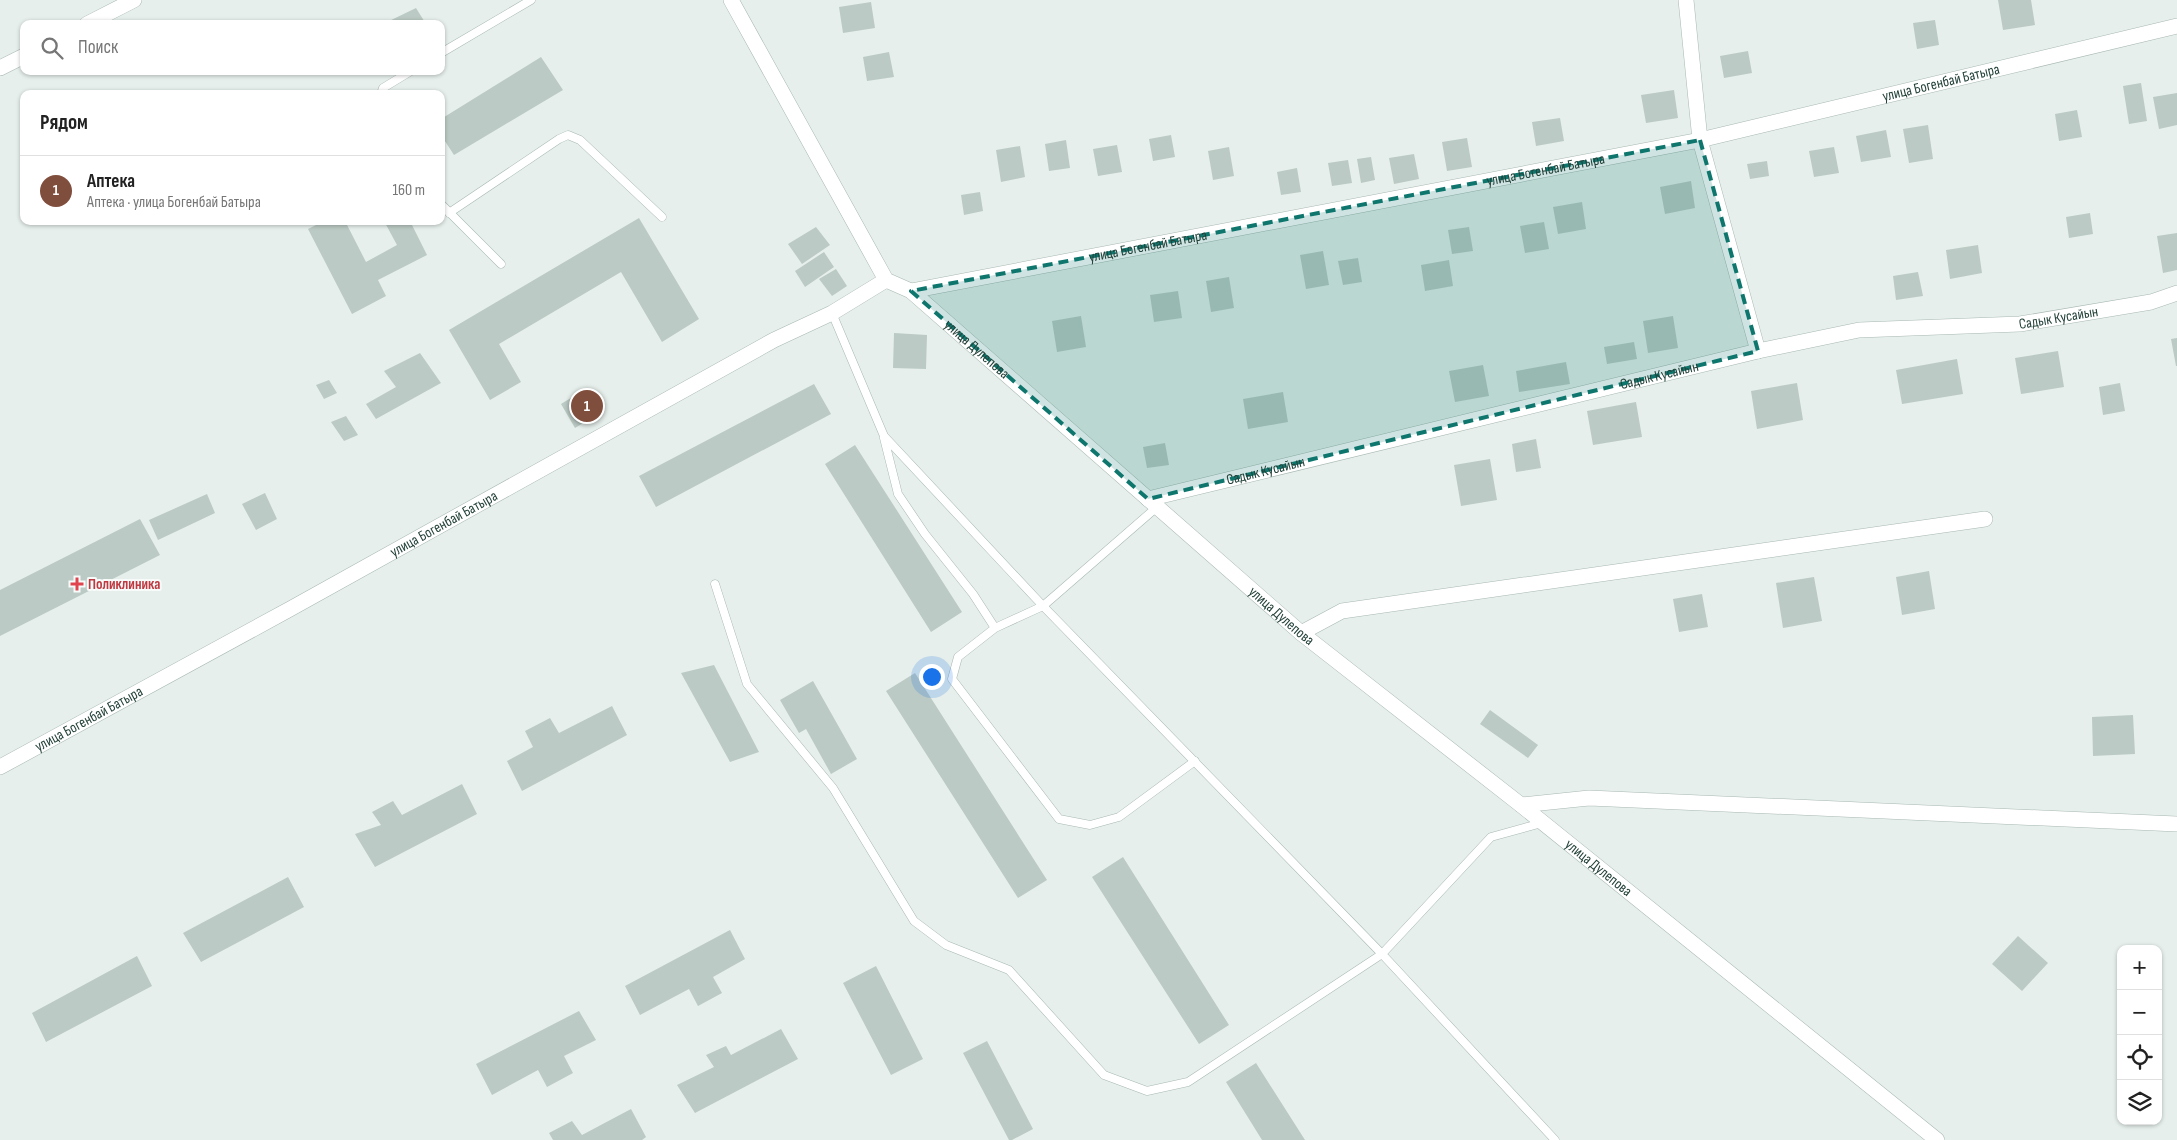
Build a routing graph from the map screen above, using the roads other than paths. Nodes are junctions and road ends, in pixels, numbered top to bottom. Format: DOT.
graph roads {
  1 [pos="134,0"];
  2 [pos="530,0"];
  3 [pos="731,0"];
  4 [pos="1686,0"];
  5 [pos="95,20"];
  6 [pos="2177,26"];
  7 [pos="445,51"];
  8 [pos="20,58"];
  9 [pos="0,68"];
  10 [pos="405,75"];
  11 [pos="382,90"];
  12 [pos="1700,140"];
  13 [pos="445,209"];
  14 [pos="448,213"];
  15 [pos="662,217"];
  16 [pos="500,264"];
  17 [pos="886,280"];
  18 [pos="911,291"];
  19 [pos="2177,293"];
  20 [pos="832,313"];
  21 [pos="1758,350"];
  22 [pos="884,436"];
  23 [pos="1152,503"];
  24 [pos="1985,519"];
  25 [pos="715,584"];
  26 [pos="1043,606"];
  27 [pos="995,628"];
  28 [pos="1301,633"];
  29 [pos="1195,761"];
  30 [pos="0,767"];
  31 [pos="1521,805"];
  32 [pos="1542,823"];
  33 [pos="2177,824"];
  34 [pos="1382,954"];
  35 [pos="1555,1140"];
  36 [pos="1937,1140"];
  1 -- 5 [label="street"];
  2 -- 7 [label="lane"];
  3 -- 17 [label="street"];
  4 -- 12 [label="street"];
  6 -- 12 [label="street, улица Богенбай Батыра"];
  8 -- 9 [label="street"];
  10 -- 11 [label="lane"];
  12 -- 18 [label="street, улица Богенбай Батыра"];
  12 -- 21 [label="street"];
  13 -- 14 [label="lane"];
  14 -- 15 [label="lane"];
  14 -- 16 [label="lane"];
  17 -- 18 [label="street, улица Дулепова"];
  17 -- 20 [label="street, улица Богенбай Батыра"];
  18 -- 23 [label="street, улица Дулепова"];
  19 -- 21 [label="street, Садык Кусайын"];
  20 -- 22 [label="lane"];
  20 -- 30 [label="street, улица Богенбай Батыра"];
  21 -- 23 [label="street, Садык Кусайын"];
  22 -- 26 [label="lane"];
  22 -- 27 [label="lane"];
  23 -- 26 [label="lane"];
  23 -- 28 [label="street, улица Дулепова"];
  24 -- 28 [label="street"];
  25 -- 34 [label="lane"];
  26 -- 27 [label="lane"];
  26 -- 29 [label="lane"];
  27 -- 29 [label="lane"];
  28 -- 31 [label="street, улица Дулепова"];
  29 -- 34 [label="lane"];
  31 -- 32 [label="street, улица Дулепова"];
  31 -- 33 [label="street"];
  32 -- 34 [label="lane"];
  32 -- 36 [label="street, улица Дулепова"];
  34 -- 35 [label="lane"];
}
